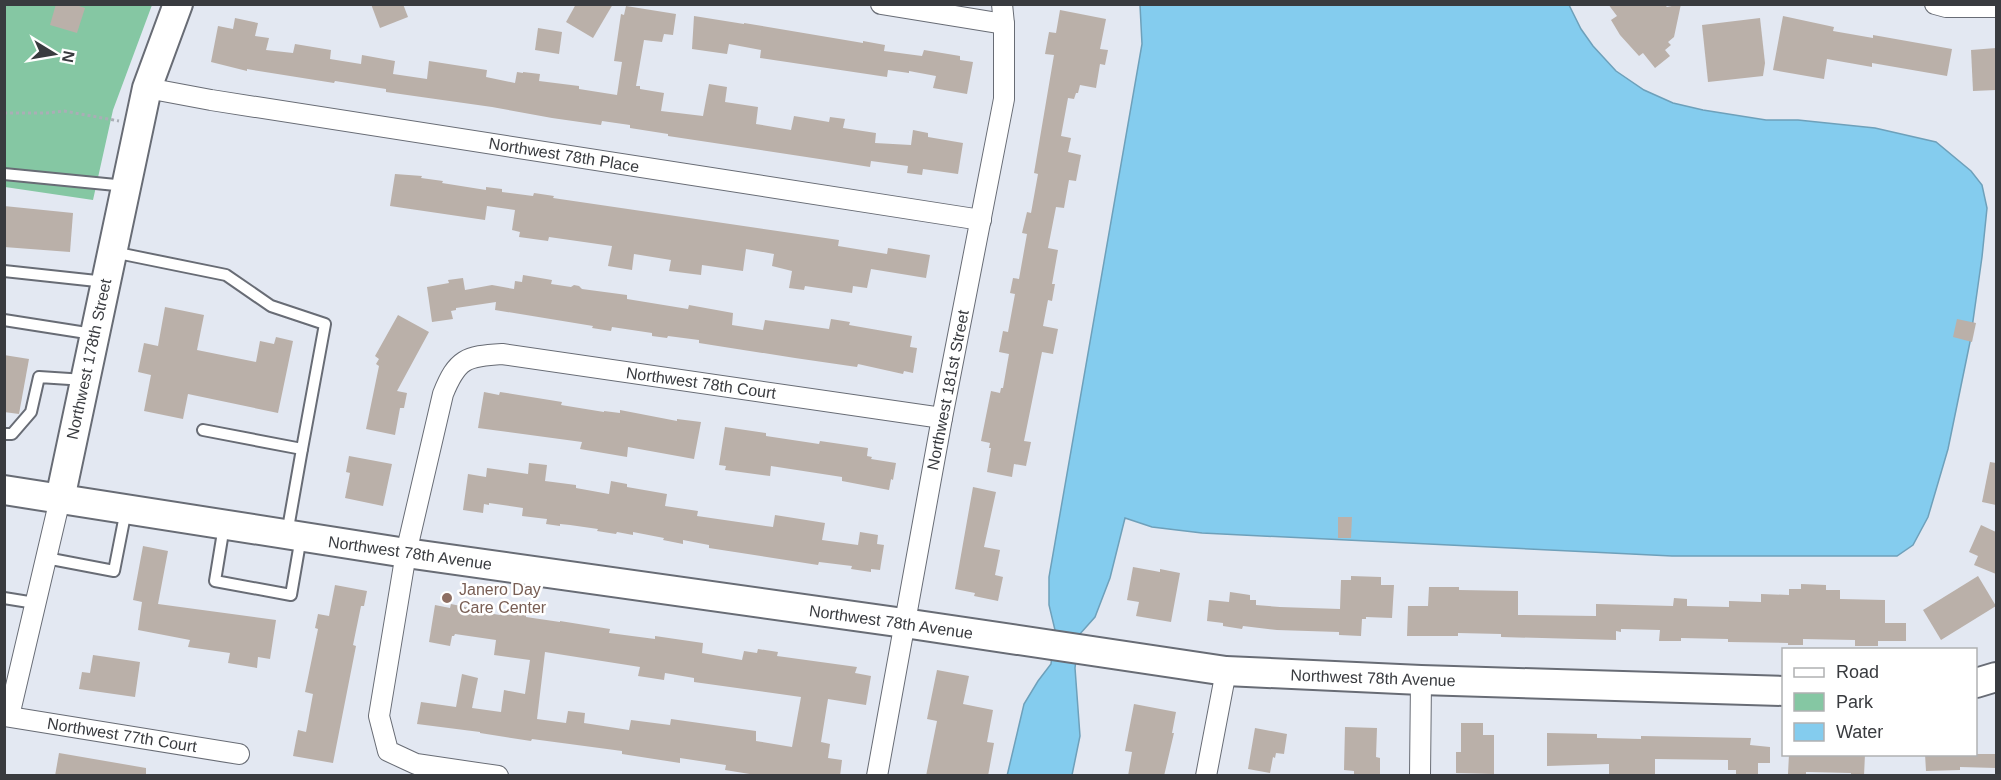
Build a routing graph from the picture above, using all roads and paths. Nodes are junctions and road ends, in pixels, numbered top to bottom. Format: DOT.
graph roads {
  1 [pos="178,4"];
  2 [pos="881,4"];
  3 [pos="1935,4"];
  4 [pos="1996,7"];
  5 [pos="1003,14"];
  6 [pos="147,88"];
  7 [pos="4,113"];
  8 [pos="140,125"];
  9 [pos="4,174"];
  10 [pos="126,186"];
  11 [pos="981,220"];
  12 [pos="112,252"];
  13 [pos="4,271"];
  14 [pos="106,282"];
  15 [pos="4,320"];
  16 [pos="95,335"];
  17 [pos="85,380"];
  18 [pos="942,418"];
  19 [pos="203,430"];
  20 [pos="4,434"];
  21 [pos="302,449"];
  22 [pos="4,490"];
  23 [pos="60,499"];
  24 [pos="126,509"];
  25 [pos="225,525"];
  26 [pos="294,536"];
  27 [pos="406,553"];
  28 [pos="46,558"];
  29 [pos="4,598"];
  30 [pos="35,603"];
  31 [pos="904,623"];
  32 [pos="1226,671"];
  33 [pos="1996,677"];
  34 [pos="1421,680"];
  35 [pos="1977,683"];
  36 [pos="1782,691"];
  37 [pos="9,693"];
  38 [pos="7,716"];
  39 [pos="239,754"];
  40 [pos="498,776"];
  41 [pos="877,776"];
  42 [pos="1206,776"];
  43 [pos="1420,776"];
  1 -- 6 [label="street, Northwest 178th Street"];
  2 -- 5 [label="street"];
  3 -- 4 [label="street"];
  5 -- 11 [label="street, Northwest 181st Street"];
  6 -- 8 [label="street, Northwest 178th Street"];
  6 -- 11 [label="street, Northwest 78th Place"];
  7 -- 8 [label="path"];
  8 -- 10 [label="street, Northwest 178th Street"];
  9 -- 10 [label="lane"];
  10 -- 12 [label="street, Northwest 178th Street"];
  11 -- 18 [label="street, Northwest 181st Street"];
  12 -- 14 [label="street, Northwest 178th Street"];
  12 -- 21 [label="lane"];
  13 -- 14 [label="lane"];
  14 -- 16 [label="street, Northwest 178th Street"];
  15 -- 16 [label="lane"];
  16 -- 17 [label="street, Northwest 178th Street"];
  17 -- 20 [label="lane"];
  17 -- 23 [label="street, Northwest 178th Street"];
  18 -- 27 [label="street, Northwest 78th Court"];
  18 -- 31 [label="street, Northwest 181st Street"];
  19 -- 21 [label="lane"];
  21 -- 26 [label="lane"];
  22 -- 23 [label="street, Northwest 78th Avenue"];
  23 -- 24 [label="street, Northwest 78th Avenue"];
  23 -- 28 [label="street, Northwest 178th Street"];
  24 -- 25 [label="street, Northwest 78th Avenue"];
  24 -- 28 [label="lane"];
  25 -- 26 [label="street, Northwest 78th Avenue"];
  25 -- 26 [label="lane"];
  26 -- 27 [label="street, Northwest 78th Avenue"];
  27 -- 31 [label="street, Northwest 78th Avenue"];
  27 -- 40 [label="street"];
  28 -- 30 [label="street, Northwest 178th Street"];
  29 -- 30 [label="lane"];
  30 -- 37 [label="street, Northwest 178th Street"];
  31 -- 32 [label="street, Northwest 78th Avenue"];
  31 -- 41 [label="street, Northwest 181st Street"];
  32 -- 34 [label="street, Northwest 78th Avenue"];
  32 -- 42 [label="street"];
  33 -- 35 [label="street"];
  34 -- 36 [label="street, Northwest 78th Avenue"];
  34 -- 43 [label="street"];
  37 -- 38 [label="street, Northwest 178th Street"];
  38 -- 39 [label="street, Northwest 77th Court"];
}
